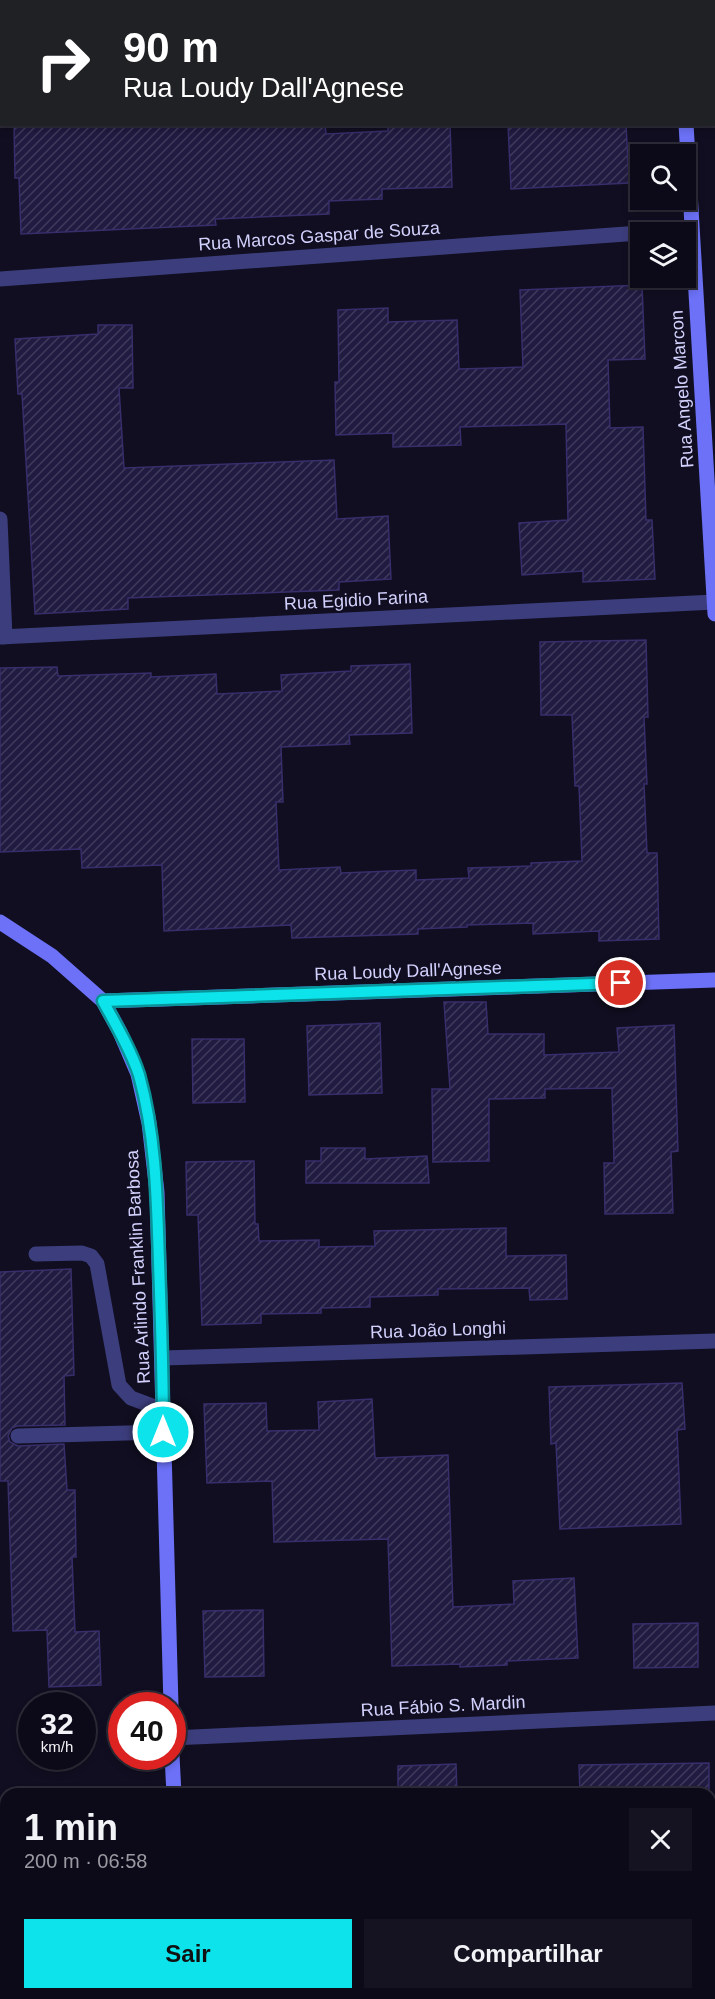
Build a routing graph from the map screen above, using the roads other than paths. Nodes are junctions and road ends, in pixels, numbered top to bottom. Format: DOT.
graph roads {
  1 [pos="686,126"];
  2 [pos="691,222"];
  3 [pos="630,233"];
  4 [pos="0,279"];
  5 [pos="695,288"];
  6 [pos="0,519"];
  7 [pos="715,602"];
  8 [pos="715,614"];
  9 [pos="3,637"];
  10 [pos="0,922"];
  11 [pos="715,980"];
  12 [pos="103,1001"];
  13 [pos="36,1254"];
  14 [pos="715,1341"];
  15 [pos="163,1358"];
  16 [pos="163,1410"];
  17 [pos="163,1432"];
  18 [pos="18,1436"];
  19 [pos="171,1692"];
  20 [pos="715,1713"];
  21 [pos="186,1737"];
  22 [pos="173,1770"];
  23 [pos="174,1788"];
  1 -- 2 [label="street, Rua Angelo Marcon"];
  3 -- 4 [label="street, Rua Marcos Gaspar de Souza"];
  5 -- 7 [label="street, Rua Angelo Marcon"];
  6 -- 9 [label="street"];
  7 -- 8 [label="street, Rua Angelo Marcon"];
  7 -- 9 [label="street, Rua Egidio Farina"];
  10 -- 12 [label="street, Rua Arlindo Franklin Barbosa"];
  11 -- 12 [label="street, Rua Loudy Dall'Agnese"];
  12 -- 15 [label="street, Rua Arlindo Franklin Barbosa"];
  13 -- 16 [label="street"];
  14 -- 15 [label="street, Rua João Longhi"];
  15 -- 16 [label="street, Rua Arlindo Franklin Barbosa"];
  16 -- 17 [label="street, Rua Arlindo Franklin Barbosa"];
  17 -- 18 [label="street"];
  17 -- 19 [label="street, Rua Arlindo Franklin Barbosa"];
  20 -- 21 [label="street, Rua Fábio S. Mardin"];
  22 -- 23 [label="street"];
}
